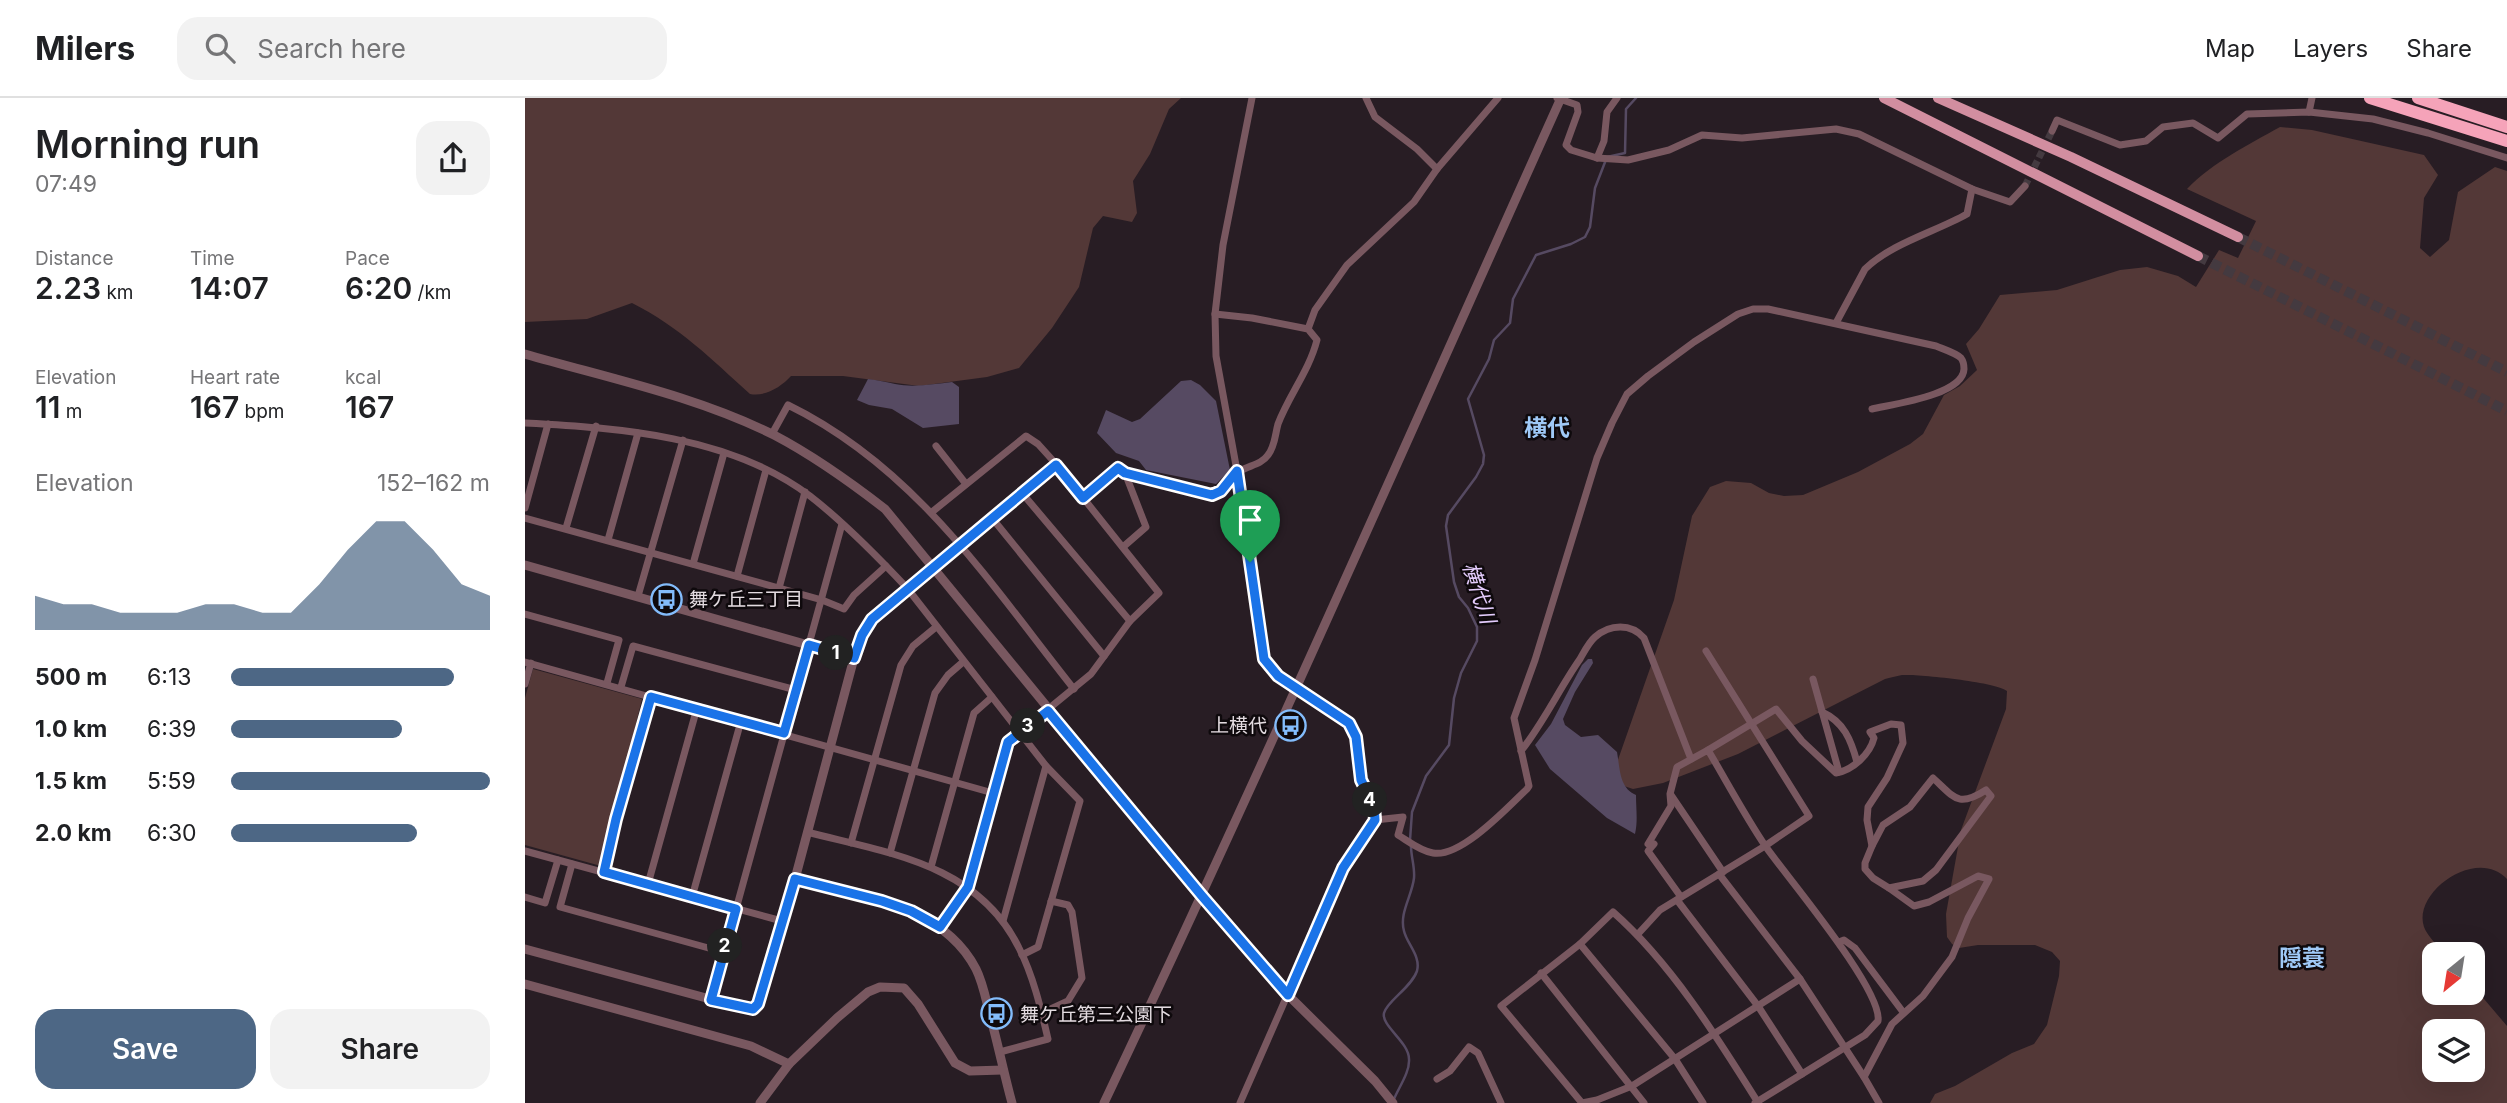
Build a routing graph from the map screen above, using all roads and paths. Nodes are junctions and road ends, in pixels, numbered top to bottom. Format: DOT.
graph roads {
  1 [pos="1252,98"];
  2 [pos="1366,98"];
  3 [pos="1499,98"];
  4 [pos="1617,98"];
  5 [pos="1884,98"];
  6 [pos="1938,98"];
  7 [pos="2312,98"];
  8 [pos="2370,98"];
  9 [pos="2418,98"];
  10 [pos="1560,99"];
  11 [pos="2309,112"];
  12 [pos="2507,127"];
  13 [pos="2052,131"];
  14 [pos="2507,141"];
  15 [pos="1597,158"];
  16 [pos="2507,158"];
  17 [pos="1437,169"];
  18 [pos="2025,186"];
  19 [pos="1972,189"];
  20 [pos="2238,237"];
  21 [pos="2197,256"];
  22 [pos="1215,314"];
  23 [pos="1836,323"];
  24 [pos="1308,329"];
  25 [pos="525,354"];
  26 [pos="1872,409"];
  27 [pos="525,423"];
  28 [pos="548,424"];
  29 [pos="596,426"];
  30 [pos="638,433"];
  31 [pos="772,434"];
  32 [pos="683,440"];
  33 [pos="936,446"];
  34 [pos="724,453"];
  35 [pos="1056,465"];
  36 [pos="766,470"];
  37 [pos="1237,471"];
  38 [pos="1125,473"];
  39 [pos="965,484"];
  40 [pos="805,492"];
  41 [pos="1022,493"];
  42 [pos="1083,498"];
  43 [pos="525,508"];
  44 [pos="932,512"];
  45 [pos="525,518"];
  46 [pos="992,518"];
  47 [pos="842,524"];
  48 [pos="566,528"];
  49 [pos="608,540"];
  50 [pos="957,547"];
  51 [pos="1123,547"];
  52 [pos="651,552"];
  53 [pos="694,564"];
  54 [pos="525,565"];
  55 [pos="886,566"];
  56 [pos="737,576"];
  57 [pos="779,588"];
  58 [pos="907,588"];
  59 [pos="638,596"];
  60 [pos="822,600"];
  61 [pos="525,614"];
  62 [pos="1130,621"];
  63 [pos="936,627"];
  64 [pos="809,645"];
  65 [pos="1706,651"];
  66 [pos="1104,656"];
  67 [pos="854,658"];
  68 [pos="528,662"];
  69 [pos="963,662"];
  70 [pos="1813,679"];
  71 [pos="607,683"];
  72 [pos="525,684"];
  73 [pos="621,687"];
  74 [pos="1298,687"];
  75 [pos="1074,689"];
  76 [pos="796,690"];
  77 [pos="651,697"];
  78 [pos="992,697"];
  79 [pos="697,708"];
  80 [pos="1048,711"];
  81 [pos="1822,712"];
  82 [pos="741,721"];
  83 [pos="1750,724"];
  84 [pos="1020,732"];
  85 [pos="784,733"];
  86 [pos="830,746"];
  87 [pos="1708,750"];
  88 [pos="1521,751"];
  89 [pos="874,759"];
  90 [pos="1691,759"];
  91 [pos="1857,762"];
  92 [pos="1046,766"];
  93 [pos="914,770"];
  94 [pos="1839,772"];
  95 [pos="954,782"];
  96 [pos="993,793"];
  97 [pos="1670,794"];
  98 [pos="1375,820"];
  99 [pos="807,832"];
  100 [pos="851,843"];
  101 [pos="1765,846"];
  102 [pos="1872,846"];
  103 [pos="525,851"];
  104 [pos="890,853"];
  105 [pos="558,860"];
  106 [pos="572,864"];
  107 [pos="931,867"];
  108 [pos="604,872"];
  109 [pos="1721,873"];
  110 [pos="795,879"];
  111 [pos="648,884"];
  112 [pos="968,887"];
  113 [pos="1889,888"];
  114 [pos="1202,896"];
  115 [pos="525,897"];
  116 [pos="692,897"];
  117 [pos="1679,898"];
  118 [pos="1051,901"];
  119 [pos="736,909"];
  120 [pos="782,921"];
  121 [pos="1003,921"];
  122 [pos="940,927"];
  123 [pos="1638,934"];
  124 [pos="1839,942"];
  125 [pos="1580,944"];
  126 [pos="525,949"];
  127 [pos="723,952"];
  128 [pos="1022,955"];
  129 [pos="1541,973"];
  130 [pos="1800,979"];
  131 [pos="525,985"];
  132 [pos="1288,995"];
  133 [pos="711,1000"];
  134 [pos="1758,1006"];
  135 [pos="1903,1012"];
  136 [pos="1042,1013"];
  137 [pos="1715,1034"];
  138 [pos="1844,1048"];
  139 [pos="1000,1052"];
  140 [pos="1675,1059"];
  141 [pos="789,1064"];
  142 [pos="1003,1070"];
  143 [pos="1803,1074"];
  144 [pos="1864,1077"];
  145 [pos="1437,1079"];
  146 [pos="1632,1086"];
  147 [pos="1756,1102"];
  148 [pos="760,1103"];
  149 [pos="1012,1103"];
  150 [pos="1104,1103"];
  151 [pos="1240,1103"];
  152 [pos="1393,1103"];
  153 [pos="1501,1103"];
  154 [pos="1582,1103"];
  155 [pos="1644,1103"];
  156 [pos="1703,1103"];
  157 [pos="1879,1103"];
  1 -- 22 [label="street"];
  2 -- 17 [label="street"];
  3 -- 17 [label="street"];
  4 -- 15 [label="street"];
  5 -- 21 [label="main road"];
  6 -- 20 [label="main road"];
  7 -- 11 [label="street"];
  8 -- 14 [label="highway"];
  9 -- 12 [label="highway"];
  10 -- 15 [label="street"];
  10 -- 74 [label="street"];
  11 -- 13 [label="street"];
  11 -- 16 [label="street"];
  15 -- 19 [label="street"];
  17 -- 24 [label="street"];
  18 -- 19 [label="street"];
  19 -- 23 [label="street"];
  22 -- 24 [label="street"];
  22 -- 37 [label="street"];
  23 -- 26 [label="street"];
  23 -- 88 [label="street"];
  24 -- 37 [label="street"];
  25 -- 31 [label="street"];
  27 -- 28 [label="street"];
  28 -- 29 [label="street"];
  28 -- 43 [label="street"];
  29 -- 30 [label="street"];
  29 -- 48 [label="street"];
  30 -- 32 [label="street"];
  30 -- 49 [label="street"];
  31 -- 44 [label="street"];
  31 -- 80 [label="street"];
  32 -- 34 [label="street"];
  32 -- 52 [label="street"];
  33 -- 39 [label="street"];
  34 -- 36 [label="street"];
  34 -- 53 [label="street"];
  35 -- 39 [label="street"];
  35 -- 41 [label="street"];
  35 -- 42 [label="street"];
  36 -- 40 [label="street"];
  36 -- 56 [label="street"];
  37 -- 38 [label="street"];
  37 -- 74 [label="street"];
  38 -- 42 [label="street"];
  38 -- 51 [label="street"];
  39 -- 44 [label="street"];
  40 -- 47 [label="street"];
  40 -- 57 [label="street"];
  41 -- 46 [label="street"];
  41 -- 62 [label="street"];
  42 -- 51 [label="street"];
  44 -- 50 [label="street"];
  45 -- 48 [label="street"];
  46 -- 50 [label="street"];
  46 -- 66 [label="street"];
  47 -- 55 [label="street"];
  47 -- 60 [label="street"];
  48 -- 49 [label="street"];
  49 -- 52 [label="street"];
  50 -- 58 [label="street, bridge"];
  50 -- 75 [label="street"];
  51 -- 62 [label="street"];
  52 -- 53 [label="street"];
  52 -- 59 [label="street"];
  53 -- 56 [label="street"];
  54 -- 59 [label="street"];
  55 -- 58 [label="street"];
  55 -- 60 [label="street"];
  56 -- 57 [label="street"];
  57 -- 60 [label="street"];
  58 -- 63 [label="street"];
  58 -- 67 [label="street"];
  59 -- 64 [label="street"];
  60 -- 64 [label="street"];
  61 -- 71 [label="street"];
  62 -- 66 [label="street"];
  63 -- 69 [label="street"];
  63 -- 89 [label="street"];
  64 -- 67 [label="street"];
  64 -- 76 [label="street"];
  65 -- 83 [label="street"];
  66 -- 75 [label="street"];
  67 -- 86 [label="street"];
  68 -- 71 [label="street"];
  68 -- 72 [label="street"];
  69 -- 78 [label="street"];
  69 -- 93 [label="street"];
  70 -- 81 [label="street"];
  71 -- 73 [label="street"];
  73 -- 76 [label="street"];
  73 -- 77 [label="street"];
  74 -- 98 [label="street"];
  74 -- 114 [label="street"];
  75 -- 80 [label="street"];
  76 -- 85 [label="street"];
  77 -- 79 [label="street"];
  77 -- 108 [label="street"];
  78 -- 84 [label="street"];
  78 -- 95 [label="street"];
  79 -- 82 [label="street"];
  79 -- 111 [label="street"];
  80 -- 84 [label="street"];
  80 -- 114 [label="street"];
  81 -- 91 [label="street"];
  81 -- 94 [label="street"];
  82 -- 85 [label="street"];
  82 -- 116 [label="street"];
  83 -- 87 [label="street"];
  83 -- 94 [label="street"];
  83 -- 101 [label="street"];
  84 -- 92 [label="street"];
  84 -- 96 [label="street"];
  85 -- 86 [label="street"];
  85 -- 119 [label="street"];
  86 -- 89 [label="street"];
  86 -- 99 [label="street"];
  87 -- 90 [label="street"];
  87 -- 101 [label="street"];
  88 -- 90 [label="street"];
  88 -- 98 [label="street"];
  89 -- 93 [label="street"];
  89 -- 100 [label="street"];
  90 -- 97 [label="street"];
  91 -- 94 [label="street"];
  91 -- 102 [label="street"];
  92 -- 118 [label="street"];
  92 -- 121 [label="street"];
  93 -- 95 [label="street"];
  93 -- 104 [label="street"];
  95 -- 96 [label="street"];
  95 -- 107 [label="street"];
  96 -- 112 [label="street"];
  97 -- 109 [label="street"];
  97 -- 117 [label="street"];
  98 -- 132 [label="street"];
  99 -- 100 [label="street"];
  99 -- 110 [label="street"];
  100 -- 104 [label="street"];
  101 -- 109 [label="street"];
  101 -- 124 [label="street"];
  102 -- 113 [label="street"];
  102 -- 113 [label="street"];
  103 -- 105 [label="street"];
  104 -- 107 [label="street"];
  105 -- 106 [label="street"];
  105 -- 115 [label="street"];
  106 -- 108 [label="street"];
  106 -- 127 [label="street"];
  107 -- 112 [label="street"];
  108 -- 111 [label="street"];
  109 -- 117 [label="street"];
  109 -- 130 [label="street"];
  110 -- 120 [label="street"];
  110 -- 122 [label="street"];
  111 -- 116 [label="street"];
  112 -- 121 [label="street"];
  112 -- 122 [label="street"];
  113 -- 135 [label="street"];
  114 -- 132 [label="street"];
  114 -- 150 [label="street"];
  116 -- 119 [label="street"];
  117 -- 123 [label="street"];
  117 -- 134 [label="street"];
  118 -- 128 [label="street"];
  118 -- 136 [label="street"];
  119 -- 120 [label="street"];
  119 -- 127 [label="street"];
  120 -- 133 [label="street"];
  121 -- 128 [label="street"];
  122 -- 139 [label="street"];
  123 -- 125 [label="street"];
  123 -- 137 [label="street"];
  124 -- 135 [label="street"];
  124 -- 138 [label="street"];
  125 -- 129 [label="street"];
  125 -- 140 [label="street"];
  126 -- 133 [label="street"];
  127 -- 133 [label="street"];
  128 -- 136 [label="street"];
  129 -- 146 [label="street"];
  129 -- 154 [label="street"];
  130 -- 134 [label="street"];
  130 -- 138 [label="street"];
  131 -- 141 [label="street"];
  132 -- 151 [label="street"];
  132 -- 152 [label="street"];
  134 -- 137 [label="street"];
  134 -- 143 [label="street"];
  135 -- 144 [label="street"];
  136 -- 139 [label="street"];
  137 -- 140 [label="street"];
  137 -- 147 [label="street"];
  138 -- 143 [label="street"];
  138 -- 144 [label="street"];
  139 -- 142 [label="street"];
  140 -- 146 [label="street"];
  140 -- 156 [label="street"];
  141 -- 142 [label="street"];
  141 -- 148 [label="street"];
  142 -- 149 [label="street"];
  143 -- 147 [label="street"];
  144 -- 157 [label="street"];
  145 -- 153 [label="street"];
  146 -- 154 [label="street"];
  146 -- 155 [label="street"];
}
